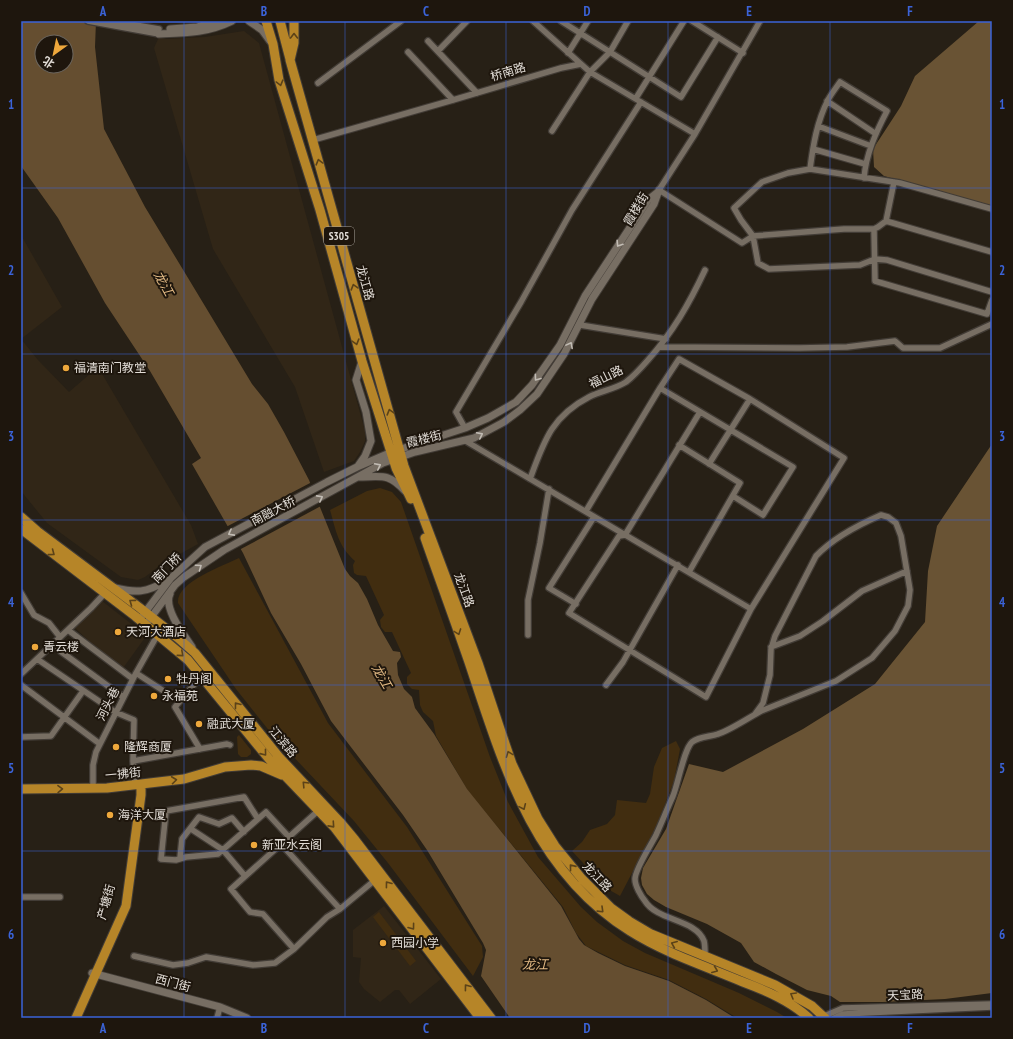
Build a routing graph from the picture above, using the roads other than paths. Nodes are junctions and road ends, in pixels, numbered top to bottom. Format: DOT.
graph roads {
  1 [pos="88,21"];
  2 [pos="112,21"];
  3 [pos="216,21"];
  4 [pos="233,21"];
  5 [pos="249,21"];
  6 [pos="266,21"];
  7 [pos="280,21"];
  8 [pos="294,21"];
  9 [pos="401,21"];
  10 [pos="467,21"];
  11 [pos="533,21"];
  12 [pos="561,21"];
  13 [pos="588,21"];
  14 [pos="628,21"];
  15 [pos="684,21"];
  16 [pos="692,21"];
  17 [pos="760,21"];
  18 [pos="159,32"];
  19 [pos="580,33"];
  20 [pos="718,37"];
  21 [pos="428,41"];
  22 [pos="273,44"];
  23 [pos="438,51"];
  24 [pos="408,52"];
  25 [pos="610,52"];
  26 [pos="568,53"];
  27 [pos="743,53"];
  28 [pos="290,60"];
  29 [pos="581,64"];
  30 [pos="590,72"];
  31 [pos="650,77"];
  32 [pos="318,83"];
  33 [pos="477,93"];
  34 [pos="453,100"];
  35 [pos="638,100"];
  36 [pos="827,101"];
  37 [pos="818,126"];
  38 [pos="552,131"];
  39 [pos="695,134"];
  40 [pos="876,134"];
  41 [pos="313,140"];
  42 [pos="871,146"];
  43 [pos="812,149"];
  44 [pos="865,164"];
  45 [pos="810,169"];
  46 [pos="864,178"];
  47 [pos="894,182"];
  48 [pos="659,190"];
  49 [pos="992,210"];
  50 [pos="886,221"];
  51 [pos="874,229"];
  52 [pos="753,236"];
  53 [pos="992,252"];
  54 [pos="875,258"];
  55 [pos="705,270"];
  56 [pos="992,292"];
  57 [pos="992,300"];
  58 [pos="992,324"];
  59 [pos="580,325"];
  60 [pos="666,339"];
  61 [pos="660,347"];
  62 [pos="362,361"];
  63 [pos="660,388"];
  64 [pos="750,399"];
  65 [pos="700,412"];
  66 [pos="465,428"];
  67 [pos="731,431"];
  68 [pos="464,440"];
  69 [pos="679,445"];
  70 [pos="397,454"];
  71 [pos="709,464"];
  72 [pos="357,467"];
  73 [pos="356,477"];
  74 [pos="530,479"];
  75 [pos="549,489"];
  76 [pos="410,496"];
  77 [pos="732,496"];
  78 [pos="586,511"];
  79 [pos="594,517"];
  80 [pos="22,524"];
  81 [pos="625,535"];
  82 [pos="218,540"];
  83 [pos="224,550"];
  84 [pos="678,565"];
  85 [pos="907,571"];
  86 [pos="689,572"];
  87 [pos="171,578"];
  88 [pos="175,585"];
  89 [pos="108,590"];
  90 [pos="21,593"];
  91 [pos="576,604"];
  92 [pos="751,608"];
  93 [pos="145,619"];
  94 [pos="68,630"];
  95 [pos="158,634"];
  96 [pos="528,635"];
  97 [pos="60,637"];
  98 [pos="52,645"];
  99 [pos="771,647"];
  100 [pos="629,650"];
  101 [pos="195,653"];
  102 [pos="37,659"];
  103 [pos="136,673"];
  104 [pos="21,674"];
  105 [pos="202,675"];
  106 [pos="133,679"];
  107 [pos="21,685"];
  108 [pos="606,685"];
  109 [pos="83,691"];
  110 [pos="123,697"];
  111 [pos="179,701"];
  112 [pos="115,712"];
  113 [pos="755,714"];
  114 [pos="64,718"];
  115 [pos="21,737"];
  116 [pos="100,744"];
  117 [pos="230,745"];
  118 [pos="200,749"];
  119 [pos="133,761"];
  120 [pos="285,777"];
  121 [pos="138,785"];
  122 [pos="93,788"];
  123 [pos="21,789"];
  124 [pos="319,810"];
  125 [pos="258,819"];
  126 [pos="191,829"];
  127 [pos="244,832"];
  128 [pos="289,837"];
  129 [pos="282,844"];
  130 [pos="223,850"];
  131 [pos="180,858"];
  132 [pos="245,876"];
  133 [pos="375,880"];
  134 [pos="21,897"];
  135 [pos="60,897"];
  136 [pos="340,909"];
  137 [pos="294,949"];
  138 [pos="134,956"];
  139 [pos="705,956"];
  140 [pos="94,973"];
  141 [pos="992,1004"];
  142 [pos="220,1007"];
  143 [pos="992,1007"];
  144 [pos="823,1017"];
  145 [pos="71,1018"];
  146 [pos="76,1018"];
  147 [pos="217,1018"];
  148 [pos="247,1018"];
  149 [pos="480,1018"];
  150 [pos="491,1018"];
  151 [pos="809,1018"];
  152 [pos="834,1018"];
  1 -- 18 [label="street"];
  2 -- 18 [label="street"];
  3 -- 18 [label="street"];
  4 -- 18 [label="street"];
  5 -- 22 [label="street"];
  6 -- 22 [label="main road, 龙江路"];
  7 -- 28 [label="main road"];
  28 -- 8 [label="main road, 龙江路 / S305, one-way"];
  9 -- 32 [label="street"];
  10 -- 23 [label="street"];
  11 -- 26 [label="street"];
  12 -- 19 [label="street"];
  13 -- 19 [label="street"];
  14 -- 25 [label="street"];
  15 -- 31 [label="street"];
  16 -- 20 [label="street"];
  17 -- 27 [label="street"];
  19 -- 25 [label="street"];
  19 -- 26 [label="street"];
  20 -- 27 [label="street"];
  20 -- 31 [label="street"];
  21 -- 23 [label="street"];
  22 -- 62 [label="main road, 龙江路 / S305, one-way"];
  23 -- 33 [label="street"];
  24 -- 34 [label="street"];
  25 -- 30 [label="street"];
  25 -- 31 [label="street"];
  26 -- 29 [label="street"];
  27 -- 39 [label="street"];
  28 -- 41 [label="main road, 龙江路 / S305"];
  29 -- 30 [label="street"];
  29 -- 33 [label="street, 桥南路"];
  30 -- 35 [label="street"];
  30 -- 38 [label="street"];
  31 -- 35 [label="street"];
  33 -- 34 [label="street, 桥南路"];
  34 -- 41 [label="street, 桥南路"];
  35 -- 39 [label="street"];
  35 -- 66 [label="street"];
  36 -- 37 [label="street"];
  36 -- 40 [label="street"];
  36 -- 40 [label="street"];
  37 -- 42 [label="street"];
  37 -- 43 [label="street"];
  39 -- 48 [label="street"];
  40 -- 42 [label="street"];
  70 -- 41 [label="main road, 龙江路 / S305, one-way"];
  42 -- 44 [label="street"];
  43 -- 44 [label="street"];
  43 -- 45 [label="street"];
  44 -- 46 [label="street"];
  45 -- 46 [label="street"];
  45 -- 52 [label="street"];
  46 -- 47 [label="street"];
  47 -- 49 [label="street"];
  47 -- 50 [label="street"];
  48 -- 52 [label="street"];
  48 -- 59 [label="street, 霞楼街"];
  48 -- 66 [label="street, 霞楼街, one-way"];
  50 -- 51 [label="street"];
  50 -- 53 [label="street"];
  51 -- 52 [label="street"];
  51 -- 54 [label="street"];
  52 -- 54 [label="street"];
  54 -- 56 [label="street"];
  54 -- 57 [label="street"];
  55 -- 60 [label="street, 福山路"];
  58 -- 61 [label="street"];
  59 -- 60 [label="street"];
  68 -- 59 [label="street, 霞楼街, one-way"];
  60 -- 61 [label="street, 福山路"];
  61 -- 74 [label="street, 福山路"];
  62 -- 70 [label="main road, 龙江路 / S305"];
  62 -- 72 [label="street"];
  63 -- 64 [label="street"];
  63 -- 65 [label="street"];
  63 -- 78 [label="street"];
  64 -- 67 [label="street"];
  64 -- 92 [label="street"];
  65 -- 67 [label="street"];
  65 -- 69 [label="street"];
  66 -- 70 [label="street, 霞楼街"];
  67 -- 71 [label="street"];
  67 -- 77 [label="street"];
  68 -- 70 [label="street, 霞楼街"];
  68 -- 74 [label="street"];
  69 -- 71 [label="street"];
  69 -- 81 [label="street"];
  70 -- 72 [label="street"];
  73 -- 70 [label="street, one-way"];
  70 -- 76 [label="main road, 龙江路"];
  139 -- 70 [label="main road, 龙江路, one-way"];
  71 -- 77 [label="street"];
  72 -- 82 [label="street, 南融大桥, one-way"];
  73 -- 76 [label="street"];
  83 -- 73 [label="street, 南融大桥, one-way"];
  74 -- 75 [label="street"];
  75 -- 78 [label="street"];
  75 -- 96 [label="street"];
  76 -- 151 [label="main road, 龙江路, one-way"];
  77 -- 86 [label="street"];
  78 -- 79 [label="street"];
  79 -- 81 [label="street"];
  79 -- 91 [label="street"];
  80 -- 89 [label="main road, 江滨路"];
  81 -- 84 [label="street"];
  81 -- 91 [label="street"];
  82 -- 87 [label="street, 南门桥"];
  88 -- 83 [label="street, 南门桥, one-way"];
  84 -- 86 [label="street"];
  84 -- 100 [label="street"];
  85 -- 99 [label="street"];
  85 -- 99 [label="street"];
  85 -- 113 [label="street"];
  86 -- 92 [label="street"];
  87 -- 89 [label="street"];
  87 -- 93 [label="street, 南门桥"];
  88 -- 93 [label="street, 南门桥"];
  88 -- 101 [label="street"];
  89 -- 93 [label="main road, 江滨路"];
  89 -- 94 [label="street"];
  90 -- 97 [label="street"];
  91 -- 100 [label="street"];
  92 -- 100 [label="street"];
  93 -- 95 [label="main road, 江滨路"];
  93 -- 101 [label="main road, 江滨路"];
  94 -- 97 [label="street"];
  94 -- 106 [label="street"];
  95 -- 103 [label="street, 河头巷"];
  95 -- 105 [label="main road, 江滨路, one-way"];
  97 -- 98 [label="street"];
  98 -- 102 [label="street"];
  98 -- 110 [label="street"];
  99 -- 113 [label="street"];
  100 -- 108 [label="street"];
  150 -- 101 [label="main road, 江滨路, one-way"];
  102 -- 104 [label="street"];
  102 -- 109 [label="street"];
  103 -- 106 [label="street, 河头巷"];
  103 -- 111 [label="street"];
  105 -- 111 [label="street"];
  105 -- 120 [label="main road, 江滨路, one-way"];
  106 -- 110 [label="street, 河头巷"];
  107 -- 114 [label="street"];
  109 -- 112 [label="street"];
  109 -- 114 [label="street"];
  110 -- 112 [label="street, 河头巷"];
  111 -- 118 [label="street"];
  112 -- 116 [label="street, 河头巷"];
  112 -- 119 [label="street"];
  113 -- 139 [label="street"];
  114 -- 115 [label="street"];
  114 -- 116 [label="street"];
  116 -- 122 [label="street, 河头巷"];
  117 -- 118 [label="street"];
  118 -- 119 [label="street"];
  119 -- 121 [label="street"];
  121 -- 120 [label="main road, 一拂街, one-way"];
  120 -- 124 [label="main road, 江滨路"];
  121 -- 122 [label="main road, 一拂街"];
  121 -- 140 [label="main road, 产塘街"];
  123 -- 122 [label="main road, 一拂街, one-way"];
  124 -- 128 [label="street"];
  124 -- 133 [label="main road, 江滨路, one-way"];
  125 -- 127 [label="street"];
  125 -- 128 [label="street"];
  125 -- 131 [label="street"];
  126 -- 127 [label="street"];
  126 -- 130 [label="street"];
  126 -- 131 [label="street"];
  127 -- 130 [label="street"];
  128 -- 129 [label="street"];
  129 -- 132 [label="street"];
  129 -- 136 [label="street"];
  130 -- 131 [label="street"];
  130 -- 132 [label="street"];
  132 -- 137 [label="street"];
  133 -- 136 [label="street"];
  133 -- 149 [label="main road, 江滨路, one-way"];
  134 -- 135 [label="street"];
  136 -- 137 [label="street"];
  137 -- 138 [label="street"];
  144 -- 139 [label="main road, 龙江路, one-way"];
  140 -- 142 [label="street, 西门街"];
  140 -- 145 [label="main road, 产塘街"];
  140 -- 146 [label="main road"];
  141 -- 144 [label="street, 天宝路"];
  142 -- 147 [label="street"];
  142 -- 148 [label="street, 西门街"];
  143 -- 152 [label="street, 天宝路"];
}
